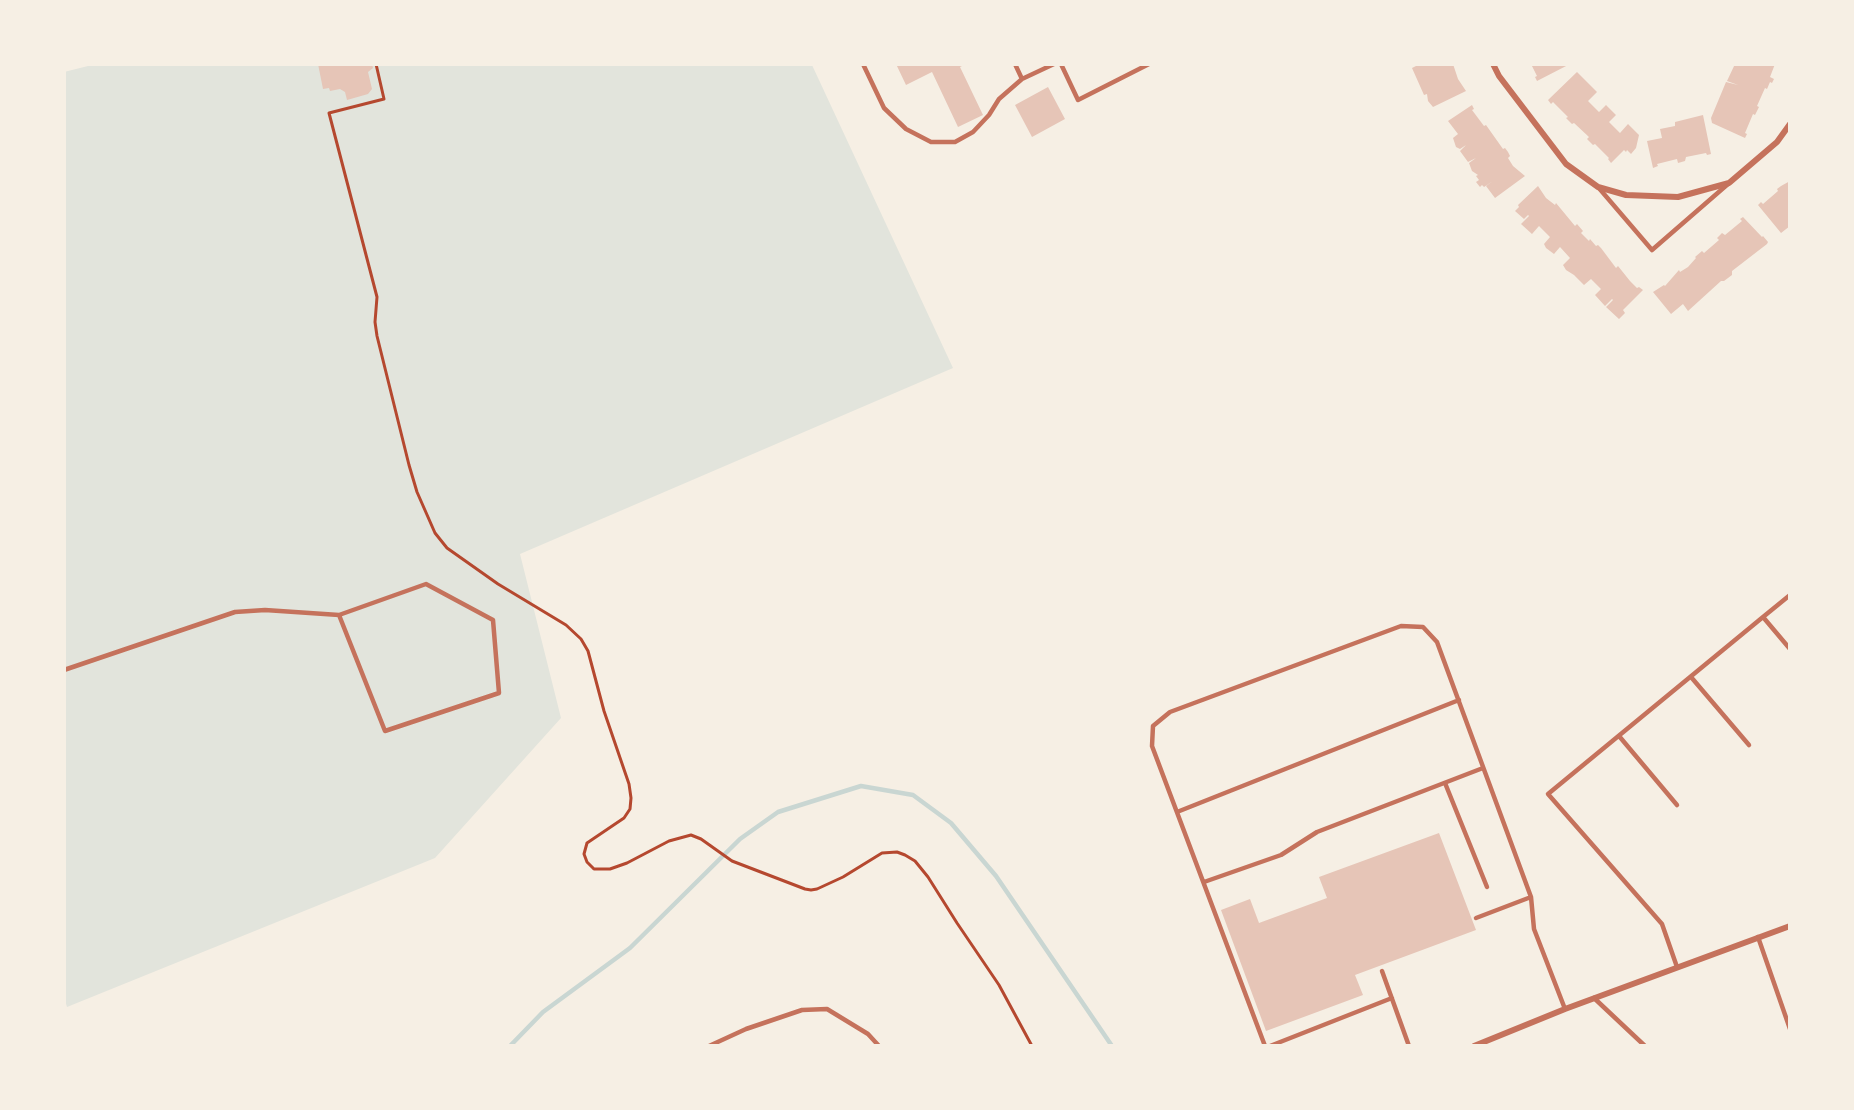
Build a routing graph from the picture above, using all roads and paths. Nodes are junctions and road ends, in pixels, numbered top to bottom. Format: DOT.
graph roads {
  1 [pos="375,64"];
  2 [pos="863,64"];
  3 [pos="1015,64"];
  4 [pos="1054,64"];
  5 [pos="1061,64"];
  6 [pos="1149,64"];
  7 [pos="1493,64"];
  8 [pos="1022,79"];
  9 [pos="1790,124"];
  10 [pos="1729,183"];
  11 [pos="1598,187"];
  12 [pos="1790,595"];
  13 [pos="339,615"];
  14 [pos="1763,617"];
  15 [pos="1790,649"];
  16 [pos="64,670"];
  17 [pos="1691,677"];
  18 [pos="1459,700"];
  19 [pos="1619,736"];
  20 [pos="1749,746"];
  21 [pos="1483,768"];
  22 [pos="1445,783"];
  23 [pos="1677,805"];
  24 [pos="1177,812"];
  25 [pos="1204,882"];
  26 [pos="1487,887"];
  27 [pos="1531,897"];
  28 [pos="1476,918"];
  29 [pos="1790,926"];
  30 [pos="1758,938"];
  31 [pos="1677,967"];
  32 [pos="1382,971"];
  33 [pos="1392,998"];
  34 [pos="1594,998"];
  35 [pos="1565,1009"];
  36 [pos="1790,1029"];
  37 [pos="709,1046"];
  38 [pos="879,1046"];
  39 [pos="1032,1046"];
  40 [pos="1268,1046"];
  41 [pos="1409,1046"];
  42 [pos="1474,1046"];
  43 [pos="1645,1046"];
  1 -- 39 [label="path"];
  2 -- 8 [label="lane"];
  3 -- 8 [label="lane"];
  4 -- 8 [label="lane"];
  5 -- 6 [label="lane"];
  7 -- 11 [label="street"];
  9 -- 10 [label="street"];
  10 -- 11 [label="street"];
  10 -- 11 [label="lane"];
  12 -- 14 [label="lane"];
  13 -- 13 [label="lane"];
  13 -- 16 [label="lane"];
  14 -- 15 [label="lane"];
  14 -- 17 [label="lane"];
  17 -- 19 [label="lane"];
  17 -- 20 [label="lane"];
  18 -- 21 [label="lane"];
  18 -- 24 [label="lane"];
  18 -- 24 [label="lane"];
  19 -- 23 [label="lane"];
  19 -- 31 [label="lane"];
  21 -- 22 [label="lane"];
  21 -- 27 [label="lane"];
  22 -- 25 [label="lane"];
  22 -- 26 [label="lane"];
  24 -- 25 [label="lane"];
  25 -- 40 [label="lane"];
  27 -- 28 [label="lane"];
  27 -- 35 [label="lane"];
  29 -- 30 [label="street"];
  30 -- 31 [label="street"];
  30 -- 36 [label="lane"];
  31 -- 34 [label="street"];
  32 -- 33 [label="lane"];
  33 -- 40 [label="lane"];
  33 -- 41 [label="lane"];
  34 -- 35 [label="street"];
  34 -- 43 [label="lane"];
  35 -- 42 [label="street"];
  37 -- 38 [label="lane"];
}
